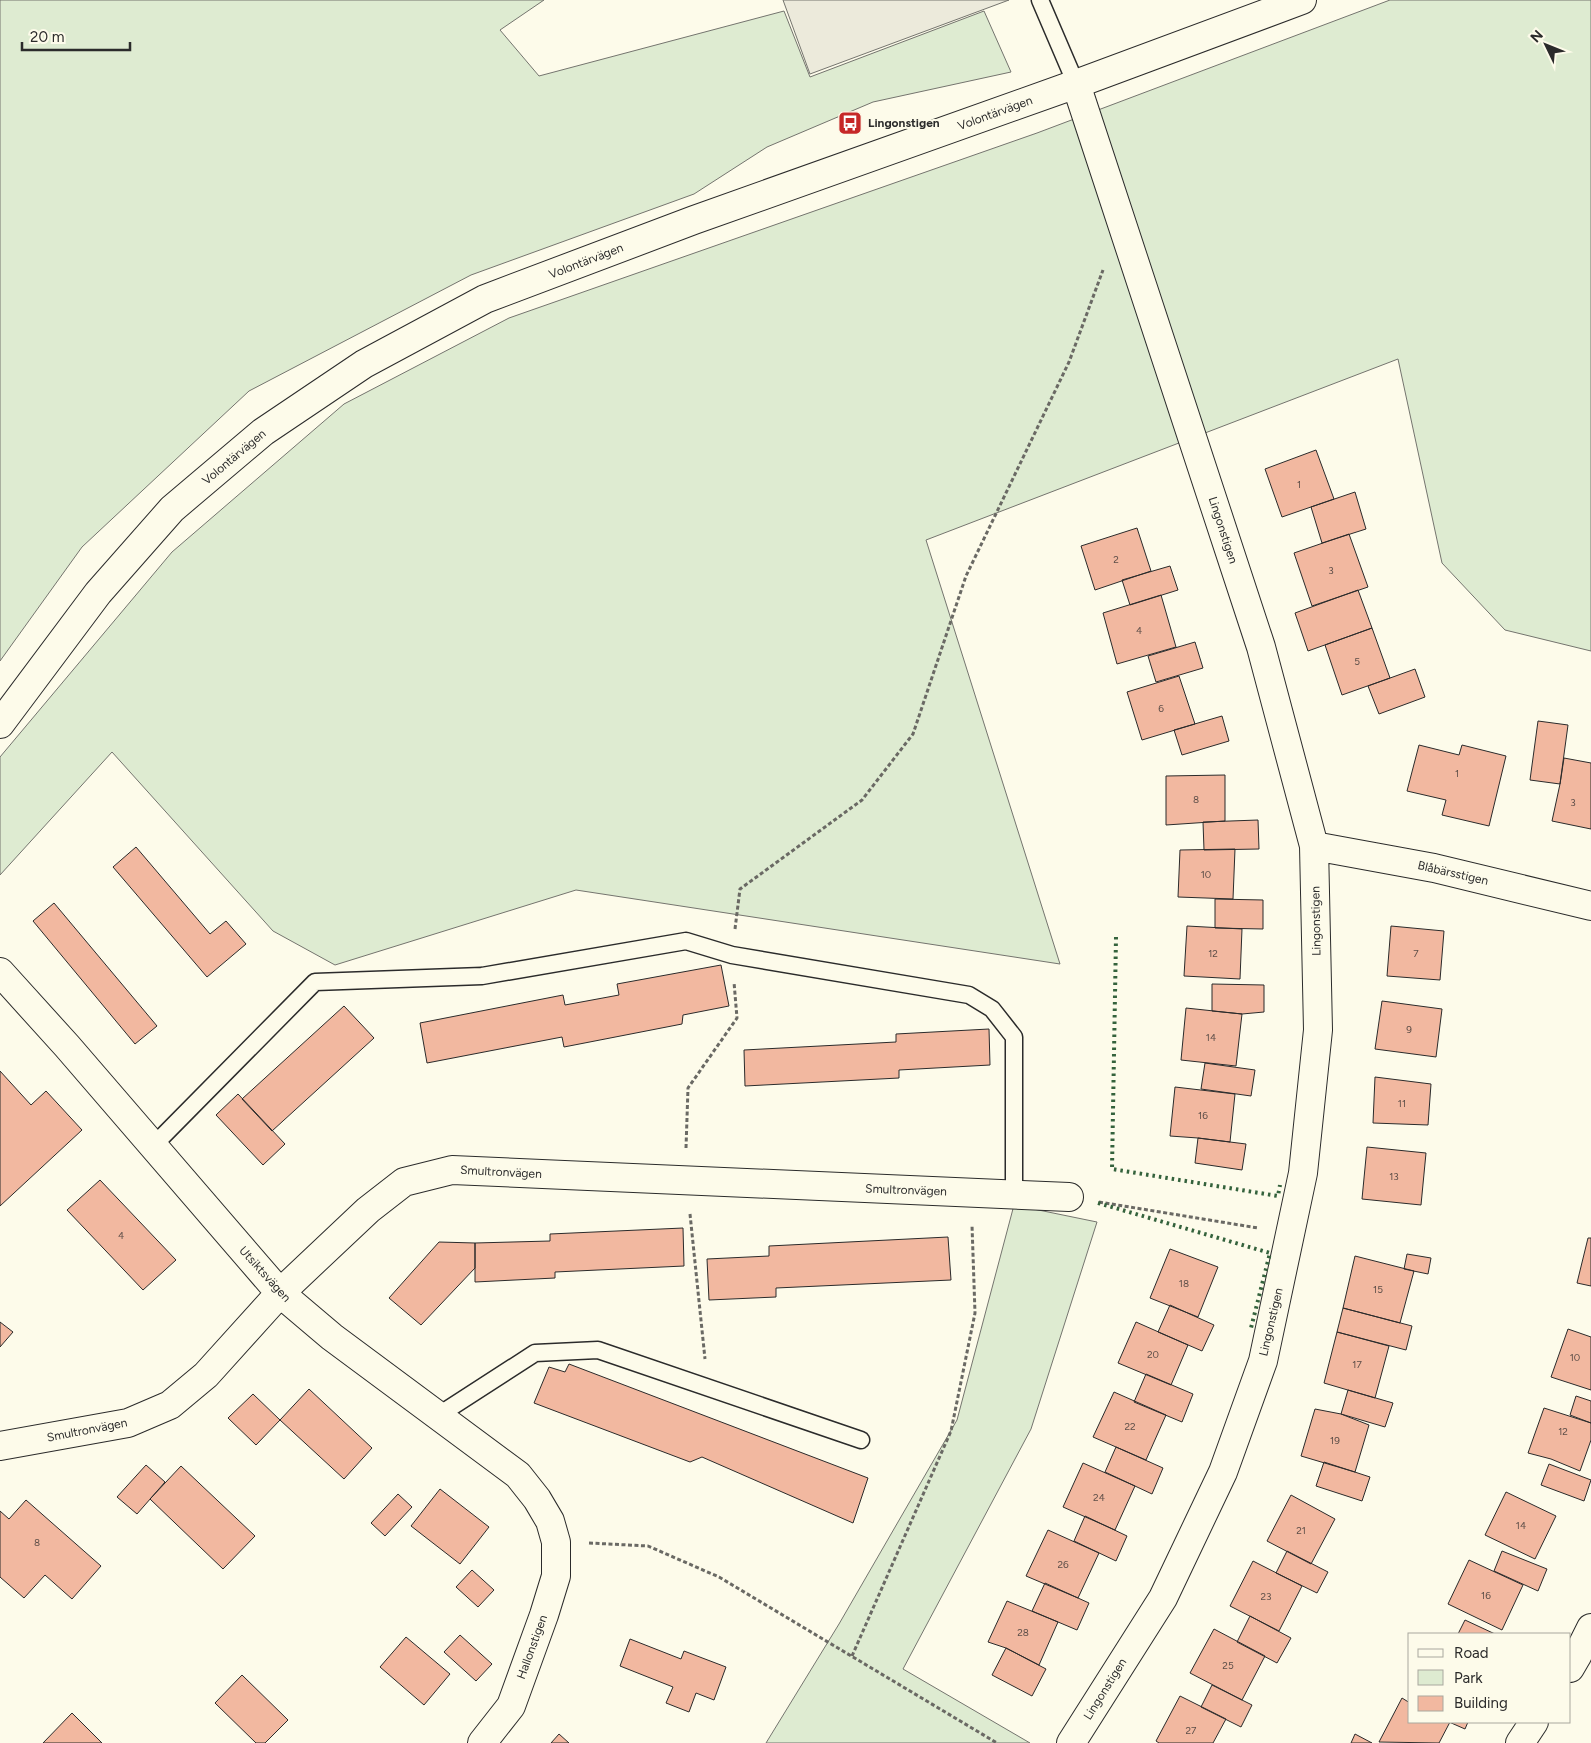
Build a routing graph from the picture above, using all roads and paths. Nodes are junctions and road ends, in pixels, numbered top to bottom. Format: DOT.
graph roads {
  1 [pos="1040,0"];
  2 [pos="1302,0"];
  3 [pos="1076,84"];
  4 [pos="1121,221"];
  5 [pos="0,724"];
  6 [pos="1314,846"];
  7 [pos="1591,906"];
  8 [pos="732,955"];
  9 [pos="0,972"];
  10 [pos="153,1146"];
  11 [pos="687,1180"];
  12 [pos="971,1193"];
  13 [pos="1014,1195"];
  14 [pos="1069,1197"];
  15 [pos="1291,1234"];
  16 [pos="280,1293"];
  17 [pos="708,1387"];
  18 [pos="439,1415"];
  19 [pos="861,1440"];
  20 [pos="0,1446"];
  21 [pos="556,1542"];
  22 [pos="1591,1628"];
  23 [pos="852,1656"];
  24 [pos="1571,1666"];
  25 [pos="1533,1723"];
  26 [pos="482,1743"];
  27 [pos="997,1743"];
  28 [pos="1071,1743"];
  29 [pos="1520,1743"];
  1 -- 3 [label="lane"];
  2 -- 3 [label="street, Volontärvägen"];
  3 -- 4 [label="street, Lingonstigen"];
  3 -- 5 [label="street, Volontärvägen"];
  4 -- 6 [label="street, Lingonstigen"];
  4 -- 8 [label="path"];
  6 -- 7 [label="street, Blåbärsstigen"];
  6 -- 15 [label="street, Lingonstigen"];
  8 -- 10 [label="lane"];
  8 -- 11 [label="path"];
  8 -- 13 [label="lane"];
  9 -- 10 [label="street, Utsiktsvägen"];
  10 -- 16 [label="street, Utsiktsvägen"];
  11 -- 12 [label="street, Smultronvägen"];
  11 -- 16 [label="street, Smultronvägen"];
  11 -- 17 [label="path"];
  12 -- 13 [label="street, Smultronvägen"];
  12 -- 23 [label="path"];
  13 -- 14 [label="street, Smultronvägen"];
  14 -- 15 [label="path"];
  15 -- 28 [label="street, Lingonstigen"];
  16 -- 18 [label="street, Utsiktsvägen"];
  16 -- 20 [label="street, Smultronvägen"];
  17 -- 18 [label="lane"];
  17 -- 19 [label="lane"];
  18 -- 21 [label="street, Utsiktsvägen"];
  21 -- 23 [label="path"];
  21 -- 26 [label="street, Hallonstigen"];
  22 -- 24 [label="street"];
  23 -- 27 [label="path"];
  25 -- 29 [label="street"];
}
